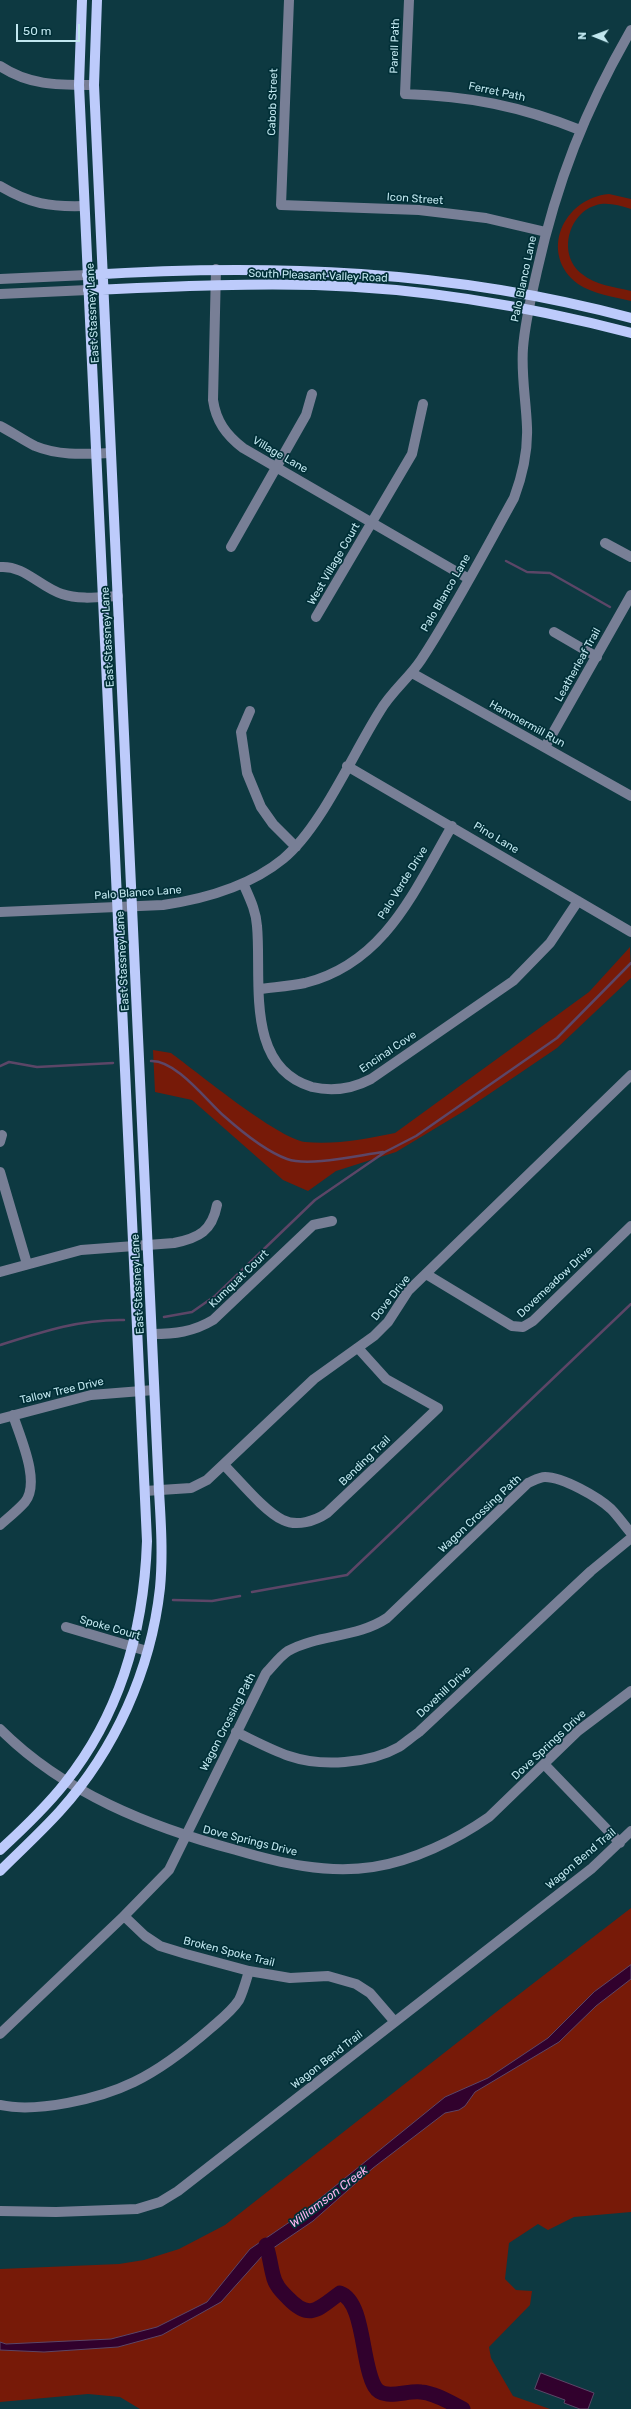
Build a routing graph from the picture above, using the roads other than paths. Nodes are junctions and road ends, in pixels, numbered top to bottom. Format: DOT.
graph roads {
  1 [pos="82,0"];
  2 [pos="97,0"];
  3 [pos="289,0"];
  4 [pos="409,0"];
  5 [pos="631,30"];
  6 [pos="0,66"];
  7 [pos="79,85"];
  8 [pos="94,85"];
  9 [pos="405,94"];
  10 [pos="580,130"];
  11 [pos="0,186"];
  12 [pos="84,206"];
  13 [pos="281,206"];
  14 [pos="546,232"];
  15 [pos="216,270"];
  16 [pos="103,274"];
  17 [pos="87,275"];
  18 [pos="0,279"];
  19 [pos="216,284"];
  20 [pos="88,290"];
  21 [pos="104,290"];
  22 [pos="0,294"];
  23 [pos="532,294"];
  24 [pos="529,309"];
  25 [pos="631,318"];
  26 [pos="631,333"];
  27 [pos="312,394"];
  28 [pos="423,404"];
  29 [pos="0,426"];
  30 [pos="96,453"];
  31 [pos="111,453"];
  32 [pos="277,467"];
  33 [pos="371,522"];
  34 [pos="605,543"];
  35 [pos="231,546"];
  36 [pos="631,557"];
  37 [pos="0,567"];
  38 [pos="469,579"];
  39 [pos="631,595"];
  40 [pos="102,596"];
  41 [pos="118,596"];
  42 [pos="316,617"];
  43 [pos="554,632"];
  44 [pos="597,657"];
  45 [pos="412,673"];
  46 [pos="250,711"];
  47 [pos="545,747"];
  48 [pos="347,766"];
  49 [pos="631,796"];
  50 [pos="452,826"];
  51 [pos="296,847"];
  52 [pos="243,883"];
  53 [pos="578,901"];
  54 [pos="132,906"];
  55 [pos="117,907"];
  56 [pos="0,912"];
  57 [pos="631,932"];
  58 [pos="260,989"];
  59 [pos="631,1075"];
  60 [pos="0,1172"];
  61 [pos="217,1205"];
  62 [pos="332,1221"];
  63 [pos="631,1226"];
  64 [pos="133,1245"];
  65 [pos="148,1245"];
  66 [pos="27,1264"];
  67 [pos="0,1272"];
  68 [pos="426,1274"];
  69 [pos="152,1330"];
  70 [pos="358,1348"];
  71 [pos="154,1390"];
  72 [pos="140,1391"];
  73 [pos="13,1415"];
  74 [pos="0,1419"];
  75 [pos="224,1465"];
  76 [pos="145,1491"];
  77 [pos="159,1491"];
  78 [pos="0,1525"];
  79 [pos="631,1533"];
  80 [pos="631,1538"];
  81 [pos="66,1627"];
  82 [pos="132,1647"];
  83 [pos="147,1651"];
  84 [pos="631,1691"];
  85 [pos="0,1729"];
  86 [pos="236,1732"];
  87 [pos="544,1764"];
  88 [pos="67,1781"];
  89 [pos="78,1788"];
  90 [pos="631,1831"];
  91 [pos="185,1836"];
  92 [pos="620,1843"];
  93 [pos="0,1850"];
  94 [pos="0,1870"];
  95 [pos="124,1916"];
  96 [pos="249,1971"];
  97 [pos="394,2022"];
  98 [pos="0,2034"];
  99 [pos="0,2105"];
  100 [pos="0,2210"];
  1 -- 7 [label="main road, East Stassney Lane"];
  2 -- 8 [label="main road, East Stassney Lane"];
  3 -- 13 [label="street, Cabob Street"];
  4 -- 9 [label="street, Parell Path"];
  5 -- 10 [label="street, Palo Blanco Lane"];
  6 -- 7 [label="street"];
  7 -- 8 [label="street"];
  7 -- 12 [label="main road, East Stassney Lane"];
  8 -- 16 [label="main road, East Stassney Lane"];
  9 -- 10 [label="street, Ferret Path"];
  10 -- 14 [label="street, Palo Blanco Lane"];
  11 -- 12 [label="street"];
  12 -- 17 [label="main road, East Stassney Lane"];
  13 -- 14 [label="street, Icon Street"];
  14 -- 23 [label="street, Palo Blanco Lane"];
  15 -- 16 [label="main road, South Pleasant Valley Road"];
  15 -- 19 [label="street, Village Lane"];
  15 -- 23 [label="main road, South Pleasant Valley Road"];
  16 -- 17 [label="main road, South Pleasant Valley Road"];
  16 -- 21 [label="main road, East Stassney Lane"];
  17 -- 18 [label="street, South Pleasant Valley Road"];
  17 -- 20 [label="main road, East Stassney Lane"];
  19 -- 21 [label="main road, South Pleasant Valley Road"];
  19 -- 24 [label="main road, South Pleasant Valley Road"];
  19 -- 32 [label="street, Village Lane"];
  20 -- 21 [label="main road, South Pleasant Valley Road"];
  20 -- 22 [label="street, South Pleasant Valley Road"];
  20 -- 30 [label="main road, East Stassney Lane"];
  21 -- 31 [label="main road, East Stassney Lane"];
  23 -- 24 [label="street, Palo Blanco Lane"];
  23 -- 25 [label="main road, South Pleasant Valley Road"];
  24 -- 26 [label="main road, South Pleasant Valley Road"];
  24 -- 38 [label="street, Palo Blanco Lane"];
  27 -- 32 [label="street"];
  28 -- 33 [label="street, West Village Court"];
  29 -- 30 [label="street"];
  30 -- 31 [label="street"];
  30 -- 40 [label="main road, East Stassney Lane"];
  31 -- 41 [label="main road, East Stassney Lane"];
  32 -- 33 [label="street, Village Lane"];
  32 -- 35 [label="street"];
  33 -- 38 [label="street, Village Lane"];
  33 -- 42 [label="street, West Village Court"];
  34 -- 36 [label="street"];
  37 -- 40 [label="street"];
  38 -- 45 [label="street, Palo Blanco Lane"];
  39 -- 44 [label="street, Leatherleaf Trail"];
  40 -- 41 [label="street"];
  40 -- 55 [label="main road, East Stassney Lane"];
  41 -- 54 [label="main road, East Stassney Lane"];
  43 -- 44 [label="street"];
  44 -- 47 [label="street, Leatherleaf Trail"];
  45 -- 47 [label="street, Hammermill Run"];
  45 -- 48 [label="street, Palo Blanco Lane"];
  46 -- 51 [label="street"];
  47 -- 49 [label="street, Hammermill Run"];
  48 -- 50 [label="street, Pino Lane"];
  48 -- 51 [label="street, Palo Blanco Lane"];
  50 -- 53 [label="street, Pino Lane"];
  50 -- 58 [label="street, Palo Verde Drive"];
  51 -- 52 [label="street, Palo Blanco Lane"];
  52 -- 54 [label="street, Palo Blanco Lane"];
  52 -- 58 [label="street, Encinal Cove"];
  53 -- 57 [label="street, Pino Lane"];
  53 -- 58 [label="street, Encinal Cove"];
  54 -- 55 [label="street, Palo Blanco Lane"];
  54 -- 65 [label="main road, East Stassney Lane"];
  55 -- 56 [label="street, Palo Blanco Lane"];
  55 -- 64 [label="main road, East Stassney Lane"];
  59 -- 68 [label="street, Dove Drive"];
  60 -- 66 [label="street"];
  61 -- 65 [label="street"];
  62 -- 69 [label="street, Kumquat Court"];
  63 -- 68 [label="street, Dovemeadow Drive"];
  64 -- 65 [label="street"];
  64 -- 66 [label="street"];
  64 -- 72 [label="main road, East Stassney Lane"];
  65 -- 69 [label="main road, East Stassney Lane"];
  66 -- 67 [label="street"];
  68 -- 70 [label="street, Dove Drive"];
  69 -- 71 [label="main road, East Stassney Lane"];
  70 -- 75 [label="street, Dove Drive"];
  70 -- 75 [label="street, Bending Trail"];
  71 -- 72 [label="street, Tallow Tree Drive"];
  71 -- 77 [label="main road, East Stassney Lane"];
  72 -- 73 [label="street, Tallow Tree Drive"];
  72 -- 76 [label="main road, East Stassney Lane"];
  73 -- 74 [label="street, Tallow Tree Drive"];
  73 -- 78 [label="street"];
  75 -- 77 [label="street, Dove Drive"];
  76 -- 77 [label="street, Dove Drive"];
  76 -- 82 [label="main road, East Stassney Lane"];
  77 -- 83 [label="main road, East Stassney Lane"];
  79 -- 86 [label="street, Wagon Crossing Path"];
  80 -- 86 [label="street, Dovehill Drive"];
  81 -- 82 [label="street, Spoke Court"];
  82 -- 83 [label="street, Spoke Court"];
  82 -- 88 [label="main road, East Stassney Lane"];
  83 -- 89 [label="main road, East Stassney Lane"];
  84 -- 87 [label="street, Dove Springs Drive"];
  85 -- 88 [label="street, Dove Springs Drive"];
  86 -- 91 [label="street, Wagon Crossing Path"];
  87 -- 91 [label="street, Dove Springs Drive"];
  87 -- 92 [label="street"];
  88 -- 89 [label="street, Dove Springs Drive"];
  88 -- 93 [label="main road, East Stassney Lane"];
  89 -- 91 [label="street, Dove Springs Drive"];
  89 -- 94 [label="main road, East Stassney Lane"];
  90 -- 92 [label="street, Wagon Bend Trail"];
  91 -- 95 [label="street, Wagon Crossing Path"];
  92 -- 97 [label="street, Wagon Bend Trail"];
  95 -- 96 [label="street, Broken Spoke Trail"];
  95 -- 98 [label="street, Wagon Crossing Path"];
  96 -- 97 [label="street, Broken Spoke Trail"];
  96 -- 99 [label="street"];
  97 -- 100 [label="street, Wagon Bend Trail"];
}
